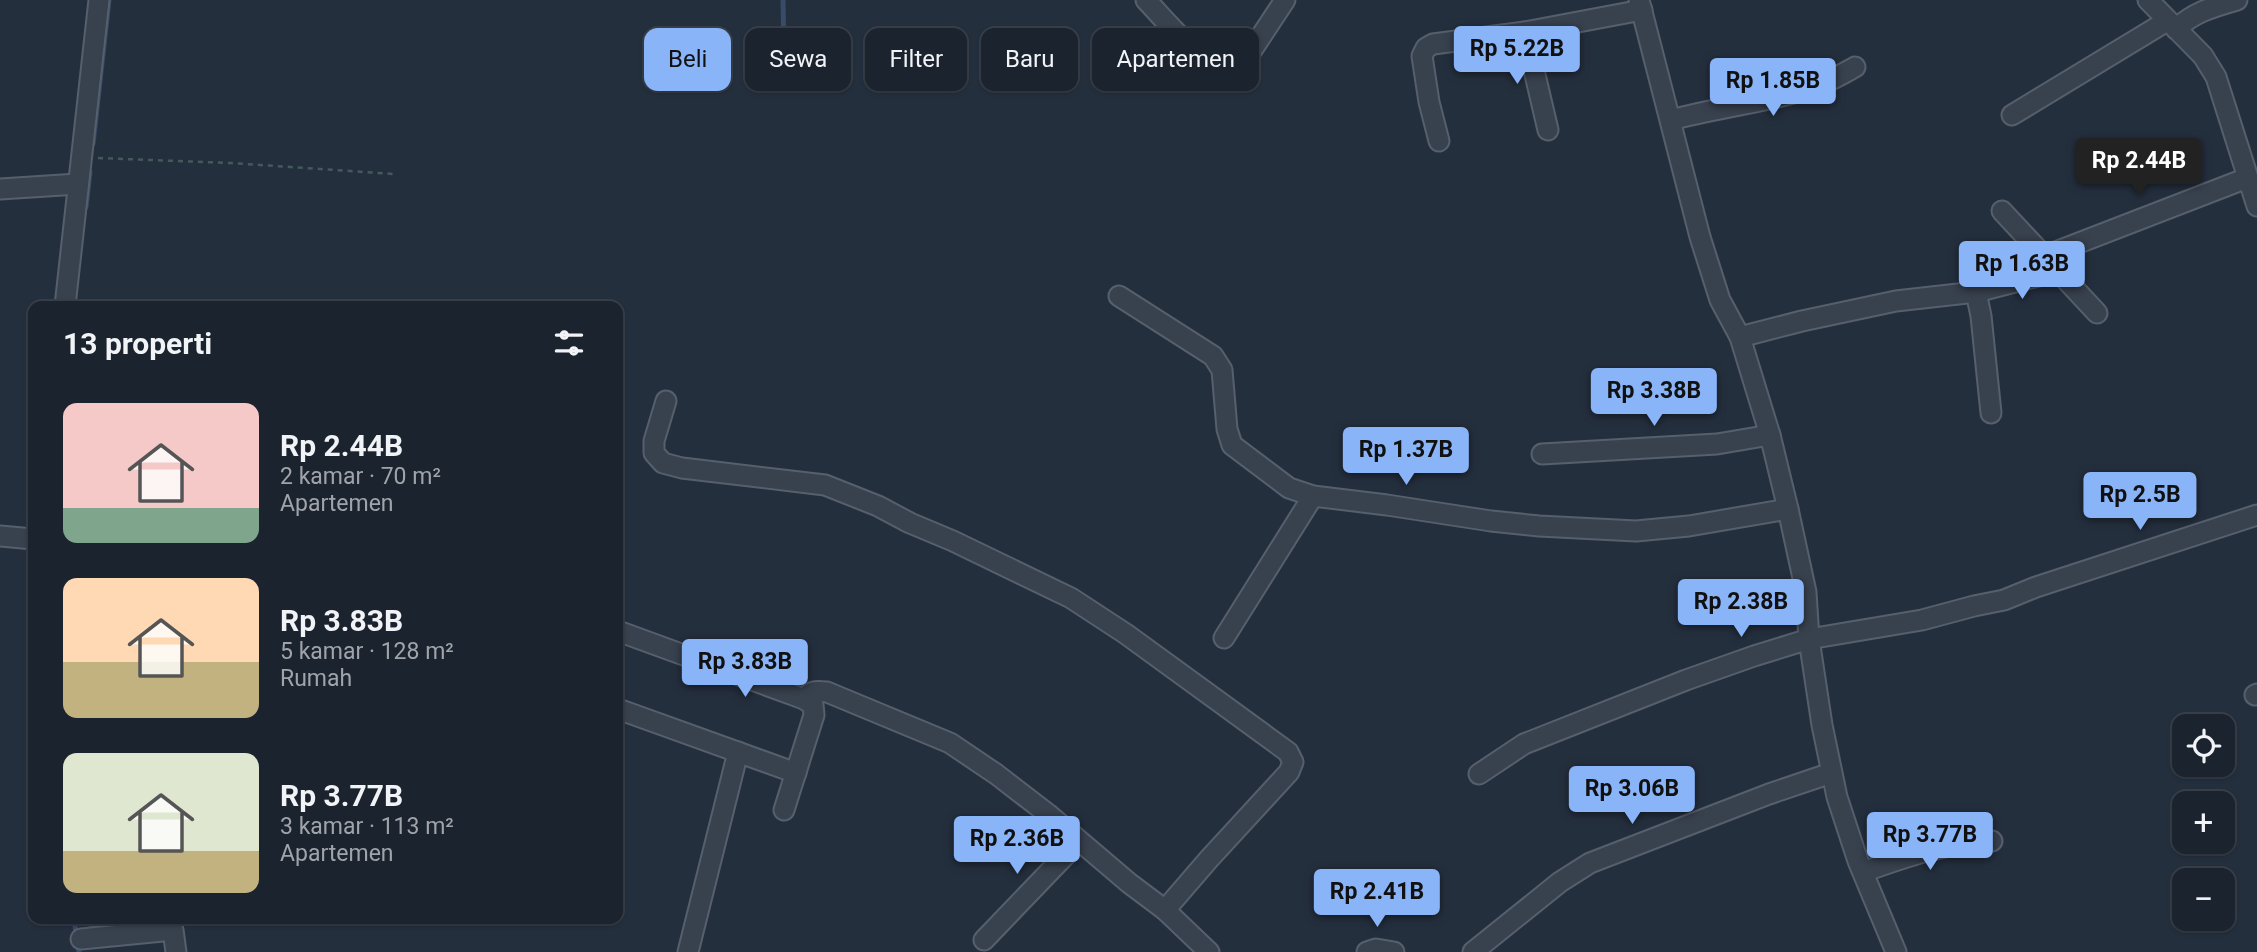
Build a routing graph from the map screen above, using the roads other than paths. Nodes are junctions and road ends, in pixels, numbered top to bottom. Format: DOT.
graph roads {
  1 [pos="99,0"];
  2 [pos="1146,0"];
  3 [pos="1285,0"];
  4 [pos="2148,0"];
  5 [pos="2237,0"];
  6 [pos="1641,5"];
  7 [pos="2172,25"];
  8 [pos="1525,32"];
  9 [pos="1855,67"];
  10 [pos="2012,115"];
  11 [pos="1671,120"];
  12 [pos="1548,130"];
  13 [pos="1439,142"];
  14 [pos="2247,177"];
  15 [pos="78,184"];
  16 [pos="0,188"];
  17 [pos="2256,201"];
  18 [pos="2002,211"];
  19 [pos="2045,256"];
  20 [pos="2058,271"];
  21 [pos="1976,292"];
  22 [pos="1119,296"];
  23 [pos="66,301"];
  24 [pos="2097,313"];
  25 [pos="1740,337"];
  26 [pos="666,401"];
  27 [pos="1992,413"];
  28 [pos="1770,435"];
  29 [pos="1542,454"];
  30 [pos="1313,496"];
  31 [pos="1788,509"];
  32 [pos="2257,514"];
  33 [pos="0,536"];
  34 [pos="28,539"];
  35 [pos="623,633"];
  36 [pos="1224,638"];
  37 [pos="1809,639"];
  38 [pos="804,699"];
  39 [pos="623,711"];
  40 [pos="738,752"];
  41 [pos="796,773"];
  42 [pos="1831,773"];
  43 [pos="1479,774"];
  44 [pos="784,810"];
  45 [pos="1079,841"];
  46 [pos="1992,841"];
  47 [pos="1863,872"];
  48 [pos="1165,910"];
  49 [pos="80,924"];
  50 [pos="984,940"];
  51 [pos="82,945"];
  52 [pos="176,952"];
  53 [pos="688,952"];
  54 [pos="1209,952"];
  55 [pos="1367,952"];
  56 [pos="1394,952"];
  57 [pos="1473,952"];
  58 [pos="1896,952"];
  1 -- 15 [label="street"];
  2 -- 3 [label="street"];
  4 -- 7 [label="street"];
  5 -- 7 [label="street"];
  6 -- 8 [label="street"];
  6 -- 11 [label="street"];
  7 -- 10 [label="street"];
  7 -- 14 [label="street"];
  8 -- 12 [label="street"];
  8 -- 13 [label="street"];
  9 -- 11 [label="street"];
  11 -- 25 [label="street"];
  14 -- 17 [label="street"];
  14 -- 19 [label="street"];
  15 -- 16 [label="street"];
  15 -- 23 [label="street"];
  18 -- 19 [label="street"];
  19 -- 20 [label="street"];
  20 -- 21 [label="street"];
  20 -- 24 [label="street"];
  21 -- 25 [label="street"];
  21 -- 27 [label="street"];
  22 -- 30 [label="street"];
  25 -- 28 [label="street"];
  26 -- 48 [label="street"];
  28 -- 29 [label="street"];
  28 -- 31 [label="street"];
  30 -- 31 [label="street"];
  30 -- 36 [label="street"];
  31 -- 37 [label="street"];
  32 -- 37 [label="street"];
  33 -- 34 [label="street"];
  35 -- 38 [label="street"];
  37 -- 42 [label="street"];
  37 -- 43 [label="street"];
  38 -- 41 [label="street"];
  38 -- 45 [label="street"];
  39 -- 40 [label="street"];
  40 -- 41 [label="street"];
  40 -- 53 [label="street"];
  41 -- 44 [label="street"];
  42 -- 47 [label="street"];
  42 -- 57 [label="street"];
  45 -- 48 [label="street"];
  45 -- 50 [label="street"];
  46 -- 47 [label="street"];
  47 -- 58 [label="street"];
  48 -- 54 [label="street"];
  49 -- 51 [label="street"];
  51 -- 52 [label="street"];
  55 -- 56 [label="street"];
}
